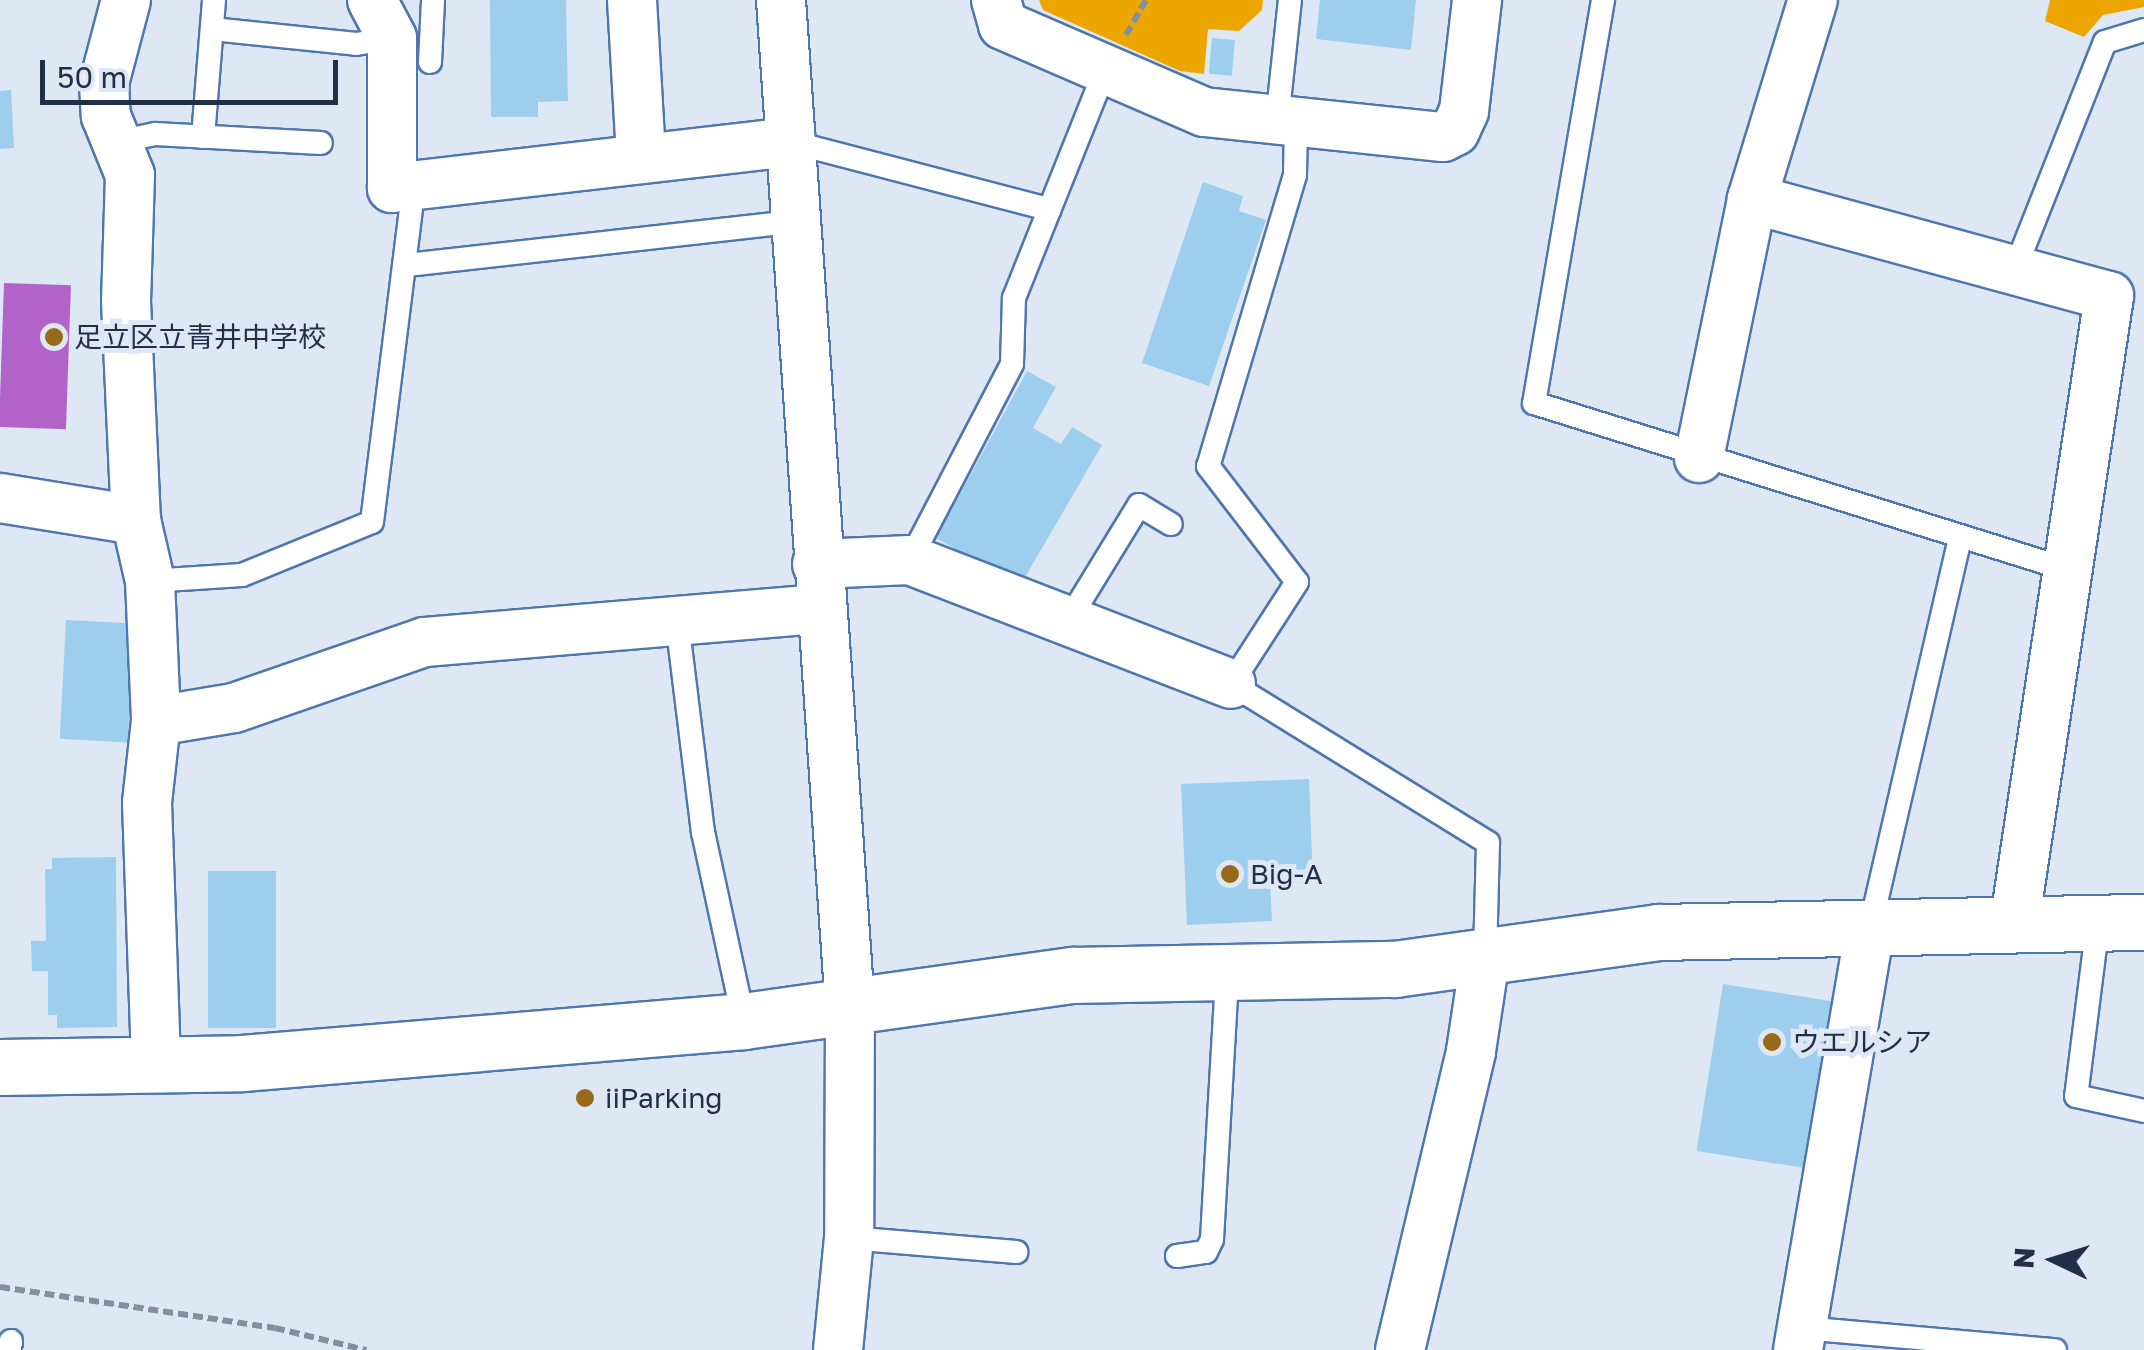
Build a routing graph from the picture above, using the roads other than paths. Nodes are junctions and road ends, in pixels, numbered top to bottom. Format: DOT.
graph roads {
  1 [pos="126,0"];
  2 [pos="214,0"];
  3 [pos="432,0"];
  4 [pos="632,0"];
  5 [pos="781,0"];
  6 [pos="996,0"];
  7 [pos="1290,0"];
  8 [pos="1477,0"];
  9 [pos="1603,0"];
  10 [pos="1814,0"];
  11 [pos="212,30"];
  12 [pos="2144,30"];
  13 [pos="398,34"];
  14 [pos="1106,70"];
  15 [pos="1287,121"];
  16 [pos="202,137"];
  17 [pos="117,142"];
  18 [pos="791,142"];
  19 [pos="321,143"];
  20 [pos="641,158"];
  21 [pos="414,186"];
  22 [pos="1752,198"];
  23 [pos="1049,209"];
  24 [pos="797,222"];
  25 [pos="407,265"];
  26 [pos="2015,269"];
  27 [pos="1698,458"];
  28 [pos="0,498"];
  29 [pos="136,520"];
  30 [pos="1171,524"];
  31 [pos="1960,537"];
  32 [pos="910,560"];
  33 [pos="2066,569"];
  34 [pos="150,581"];
  35 [pos="818,586"];
  36 [pos="677,621"];
  37 [pos="1068,621"];
  38 [pos="1231,684"];
  39 [pos="156,721"];
  40 [pos="2121,923"];
  41 [pos="2014,926"];
  42 [pos="1870,928"];
  43 [pos="1485,958"];
  44 [pos="1228,976"];
  45 [pos="850,1007"];
  46 [pos="744,1021"];
  47 [pos="0,1067"];
  48 [pos="156,1067"];
  49 [pos="2144,1111"];
  50 [pos="849,1238"];
  51 [pos="1016,1252"];
  52 [pos="1177,1256"];
  53 [pos="1800,1339"];
  54 [pos="838,1350"];
  55 [pos="1400,1350"];
  56 [pos="2056,1350"];
  1 -- 17 [label="street"];
  2 -- 11 [label="lane"];
  3 -- 13 [label="lane"];
  4 -- 20 [label="street"];
  5 -- 18 [label="street"];
  6 -- 14 [label="street"];
  7 -- 15 [label="lane"];
  8 -- 15 [label="street"];
  9 -- 27 [label="lane"];
  10 -- 22 [label="street"];
  11 -- 13 [label="lane"];
  11 -- 16 [label="lane"];
  12 -- 26 [label="lane"];
  13 -- 21 [label="street"];
  14 -- 15 [label="street"];
  14 -- 23 [label="lane"];
  15 -- 38 [label="lane"];
  16 -- 17 [label="lane"];
  16 -- 19 [label="lane"];
  17 -- 29 [label="street"];
  18 -- 20 [label="street"];
  18 -- 23 [label="lane"];
  18 -- 24 [label="street"];
  20 -- 21 [label="street"];
  21 -- 25 [label="lane"];
  22 -- 26 [label="street"];
  22 -- 27 [label="street"];
  23 -- 32 [label="lane"];
  24 -- 25 [label="lane"];
  24 -- 35 [label="street"];
  25 -- 34 [label="lane"];
  26 -- 33 [label="street"];
  27 -- 31 [label="lane"];
  28 -- 29 [label="street"];
  29 -- 34 [label="street"];
  30 -- 37 [label="lane"];
  31 -- 33 [label="lane"];
  31 -- 42 [label="lane"];
  32 -- 35 [label="street"];
  32 -- 37 [label="street"];
  33 -- 41 [label="street"];
  34 -- 39 [label="street"];
  35 -- 36 [label="street"];
  35 -- 45 [label="street"];
  36 -- 39 [label="street"];
  36 -- 46 [label="lane"];
  37 -- 38 [label="street"];
  38 -- 43 [label="lane"];
  39 -- 48 [label="street"];
  40 -- 41 [label="street"];
  40 -- 49 [label="lane"];
  41 -- 42 [label="street"];
  42 -- 43 [label="street"];
  42 -- 53 [label="street"];
  43 -- 44 [label="street"];
  43 -- 55 [label="street"];
  44 -- 45 [label="street"];
  44 -- 52 [label="lane"];
  45 -- 46 [label="street"];
  45 -- 50 [label="street"];
  46 -- 48 [label="street"];
  47 -- 48 [label="street"];
  50 -- 51 [label="lane"];
  50 -- 54 [label="street"];
  53 -- 56 [label="lane"];
}
